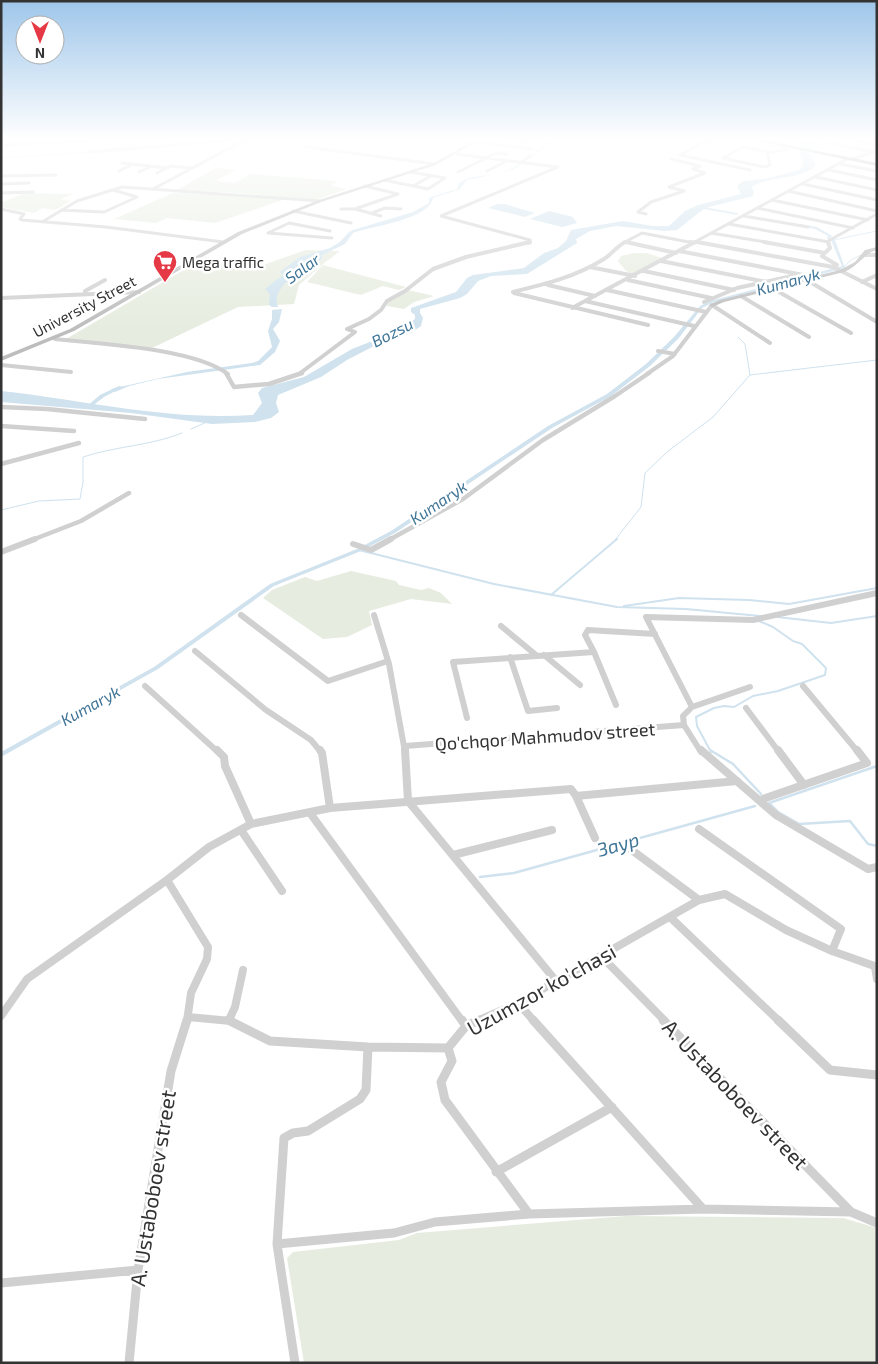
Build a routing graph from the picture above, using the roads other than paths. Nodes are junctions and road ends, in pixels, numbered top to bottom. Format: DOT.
graph roads {
  1 [pos="72,204"];
  2 [pos="122,204"];
  3 [pos="313,204"];
  4 [pos="371,204"];
  5 [pos="470,204"];
  6 [pos="649,204"];
  7 [pos="765,204"];
  8 [pos="790,204"];
  9 [pos="839,204"];
  10 [pos="401,208"];
  11 [pos="757,208"];
  12 [pos="1,209"];
  13 [pos="341,209"];
  14 [pos="356,209"];
  15 [pos="60,210"];
  16 [pos="293,211"];
  17 [pos="370,213"];
  18 [pos="877,213"];
  19 [pos="646,214"];
  20 [pos="381,216"];
  21 [pos="744,216"];
  22 [pos="868,220"];
  23 [pos="42,222"];
  24 [pos="351,223"];
  25 [pos="259,224"];
  26 [pos="728,224"];
  27 [pos="808,227"];
  28 [pos="278,228"];
  29 [pos="853,228"];
  30 [pos="330,231"];
  31 [pos="711,233"];
  32 [pos="332,238"];
  33 [pos="223,242"];
  34 [pos="625,242"];
  35 [pos="695,242"];
  36 [pos="829,242"];
  37 [pos="877,248"];
  38 [pos="678,252"];
  39 [pos="825,253"];
  40 [pos="864,255"];
  41 [pos="877,255"];
  42 [pos="661,261"];
  43 [pos="590,267"];
  44 [pos="838,269"];
  45 [pos="644,271"];
  46 [pos="877,275"];
  47 [pos="635,276"];
  48 [pos="803,276"];
  49 [pos="105,280"];
  50 [pos="628,280"];
  51 [pos="862,282"];
  52 [pos="546,284"];
  53 [pos="769,284"];
  54 [pos="877,289"];
  55 [pos="607,290"];
  56 [pos="735,290"];
  57 [pos="85,291"];
  58 [pos="139,292"];
  59 [pos="595,296"];
  60 [pos="741,296"];
  61 [pos="1,298"];
  62 [pos="711,298"];
  63 [pos="585,301"];
  64 [pos="704,302"];
  65 [pos="712,305"];
  66 [pos="572,308"];
  67 [pos="705,312"];
  68 [pos="877,322"];
  69 [pos="648,325"];
  70 [pos="693,326"];
  71 [pos="851,333"];
  72 [pos="809,337"];
  73 [pos="55,339"];
  74 [pos="770,343"];
  75 [pos="658,351"];
  76 [pos="673,354"];
  77 [pos="1,359"];
  78 [pos="1,365"];
  79 [pos="71,372"];
  80 [pos="1,408"];
  81 [pos="145,419"];
  82 [pos="1,426"];
  83 [pos="74,431"];
  84 [pos="80,443"];
  85 [pos="1,464"];
  86 [pos="129,493"];
  87 [pos="353,544"];
  88 [pos="1,552"];
  89 [pos="877,592"];
  90 [pos="241,615"];
  91 [pos="374,615"];
  92 [pos="501,626"];
  93 [pos="655,634"];
  94 [pos="195,651"];
  95 [pos="594,652"];
  96 [pos="536,655"];
  97 [pos="544,655"];
  98 [pos="510,657"];
  99 [pos="388,661"];
  100 [pos="580,685"];
  101 [pos="145,686"];
  102 [pos="804,686"];
  103 [pos="750,687"];
  104 [pos="616,705"];
  105 [pos="692,707"];
  106 [pos="557,708"];
  107 [pos="746,708"];
  108 [pos="467,718"];
  109 [pos="684,725"];
  110 [pos="405,746"];
  111 [pos="736,781"];
  112 [pos="804,785"];
  113 [pos="576,796"];
  114 [pos="760,800"];
  115 [pos="408,801"];
  116 [pos="330,808"];
  117 [pos="310,813"];
  118 [pos="251,824"];
  119 [pos="698,829"];
  120 [pos="240,830"];
  121 [pos="552,830"];
  122 [pos="595,838"];
  123 [pos="629,848"];
  124 [pos="453,855"];
  125 [pos="877,867"];
  126 [pos="167,880"];
  127 [pos="282,891"];
  128 [pos="699,900"];
  129 [pos="670,917"];
  130 [pos="832,950"];
  131 [pos="600,956"];
  132 [pos="876,967"];
  133 [pos="243,970"];
  134 [pos="877,979"];
  135 [pos="556,981"];
  136 [pos="518,1003"];
  137 [pos="1,1016"];
  138 [pos="188,1017"];
  139 [pos="229,1020"];
  140 [pos="466,1026"];
  141 [pos="368,1047"];
  142 [pos="448,1048"];
  143 [pos="877,1075"];
  144 [pos="612,1108"];
  145 [pos="496,1172"];
  146 [pos="703,1209"];
  147 [pos="851,1212"];
  148 [pos="529,1214"];
  149 [pos="877,1223"];
  150 [pos="277,1244"];
  151 [pos="138,1270"];
  152 [pos="1,1283"];
  153 [pos="129,1363"];
  154 [pos="296,1363"];
  1 -- 15 [label="street"];
  2 -- 15 [label="street"];
  3 -- 16 [label="main road, University Street"];
  4 -- 14 [label="street"];
  5 -- 73 [label="street"];
  6 -- 19 [label="street"];
  7 -- 11 [label="street"];
  8 -- 22 [label="street"];
  9 -- 18 [label="street"];
  10 -- 17 [label="street"];
  11 -- 21 [label="street"];
  11 -- 29 [label="street"];
  12 -- 23 [label="street"];
  13 -- 14 [label="street"];
  14 -- 17 [label="street"];
  15 -- 23 [label="street"];
  16 -- 24 [label="street"];
  16 -- 25 [label="main road, University Street"];
  17 -- 20 [label="street"];
  18 -- 22 [label="street"];
  21 -- 26 [label="street"];
  21 -- 27 [label="street"];
  22 -- 29 [label="street"];
  23 -- 33 [label="street"];
  25 -- 28 [label="street"];
  25 -- 33 [label="main road, University Street"];
  26 -- 31 [label="street"];
  26 -- 36 [label="street"];
  28 -- 30 [label="street"];
  28 -- 32 [label="street"];
  29 -- 36 [label="street"];
  31 -- 35 [label="street"];
  31 -- 39 [label="street"];
  33 -- 58 [label="main road, University Street"];
  34 -- 35 [label="street"];
  34 -- 38 [label="street"];
  34 -- 43 [label="street"];
  35 -- 38 [label="street"];
  35 -- 44 [label="street"];
  36 -- 39 [label="street"];
  37 -- 40 [label="main road"];
  38 -- 42 [label="street"];
  38 -- 48 [label="street"];
  39 -- 44 [label="street"];
  40 -- 41 [label="street"];
  40 -- 44 [label="main road"];
  42 -- 45 [label="street"];
  42 -- 53 [label="street"];
  43 -- 47 [label="street"];
  43 -- 52 [label="street"];
  44 -- 48 [label="main road"];
  44 -- 51 [label="street"];
  45 -- 47 [label="street"];
  45 -- 56 [label="street"];
  46 -- 51 [label="street"];
  47 -- 50 [label="street"];
  48 -- 53 [label="street"];
  48 -- 53 [label="main road"];
  48 -- 68 [label="street"];
  49 -- 57 [label="street"];
  50 -- 55 [label="street"];
  50 -- 62 [label="street"];
  51 -- 54 [label="street"];
  52 -- 59 [label="street"];
  52 -- 66 [label="street"];
  53 -- 56 [label="street"];
  53 -- 60 [label="main road"];
  53 -- 71 [label="street"];
  55 -- 59 [label="street"];
  55 -- 67 [label="street"];
  56 -- 62 [label="street"];
  58 -- 61 [label="street"];
  58 -- 73 [label="main road, University Street"];
  59 -- 63 [label="street"];
  60 -- 65 [label="main road"];
  60 -- 72 [label="street"];
  62 -- 64 [label="street"];
  63 -- 66 [label="street"];
  63 -- 70 [label="street"];
  65 -- 67 [label="street"];
  65 -- 74 [label="street"];
  66 -- 69 [label="street"];
  67 -- 70 [label="street"];
  70 -- 76 [label="street"];
  73 -- 77 [label="main road, University Street"];
  75 -- 76 [label="street"];
  76 -- 87 [label="street"];
  78 -- 79 [label="street"];
  80 -- 81 [label="street"];
  82 -- 83 [label="street"];
  84 -- 85 [label="street"];
  86 -- 88 [label="street"];
  89 -- 93 [label="street"];
  90 -- 99 [label="street"];
  91 -- 99 [label="street"];
  92 -- 96 [label="street"];
  93 -- 95 [label="street"];
  93 -- 105 [label="street"];
  94 -- 116 [label="street"];
  95 -- 97 [label="street"];
  95 -- 104 [label="street"];
  96 -- 97 [label="street"];
  96 -- 98 [label="street"];
  97 -- 100 [label="street"];
  98 -- 106 [label="street"];
  98 -- 108 [label="street"];
  99 -- 110 [label="street"];
  101 -- 118 [label="street"];
  102 -- 112 [label="street"];
  103 -- 105 [label="street"];
  105 -- 109 [label="street"];
  107 -- 112 [label="street"];
  109 -- 110 [label="street, Qo'chqor Mahmudov street"];
  109 -- 111 [label="street"];
  110 -- 115 [label="street"];
  111 -- 113 [label="street"];
  111 -- 114 [label="street"];
  112 -- 114 [label="street"];
  113 -- 115 [label="street"];
  113 -- 122 [label="street"];
  114 -- 125 [label="street"];
  115 -- 116 [label="street"];
  115 -- 124 [label="street"];
  116 -- 117 [label="street"];
  117 -- 118 [label="street"];
  117 -- 140 [label="street"];
  118 -- 120 [label="street"];
  119 -- 130 [label="street"];
  120 -- 126 [label="street"];
  120 -- 127 [label="street"];
  121 -- 124 [label="street"];
  123 -- 128 [label="street"];
  124 -- 135 [label="street"];
  126 -- 137 [label="street"];
  126 -- 138 [label="street, A. Ustaboboev street"];
  128 -- 129 [label="street, Uzumzor ko'chasi"];
  128 -- 130 [label="street, Uzumzor ko'chasi"];
  129 -- 131 [label="street, Uzumzor ko'chasi"];
  129 -- 143 [label="street"];
  130 -- 132 [label="street, Uzumzor ko'chasi"];
  131 -- 135 [label="street, Uzumzor ko'chasi"];
  131 -- 147 [label="street, A. Ustaboboev street"];
  132 -- 134 [label="street"];
  133 -- 139 [label="street"];
  135 -- 136 [label="street, Uzumzor ko'chasi"];
  136 -- 140 [label="street, Uzumzor ko'chasi"];
  136 -- 144 [label="street"];
  138 -- 139 [label="street"];
  138 -- 151 [label="street, A. Ustaboboev street"];
  139 -- 141 [label="street"];
  140 -- 142 [label="street, Uzumzor ko'chasi"];
  141 -- 142 [label="street"];
  141 -- 150 [label="street"];
  142 -- 145 [label="street"];
  144 -- 145 [label="street"];
  144 -- 146 [label="street"];
  145 -- 148 [label="street"];
  146 -- 147 [label="street"];
  146 -- 148 [label="street"];
  147 -- 149 [label="street, A. Ustaboboev street"];
  148 -- 150 [label="street"];
  150 -- 154 [label="street"];
  151 -- 152 [label="street"];
  151 -- 153 [label="street, A. Ustaboboev street"];
}
